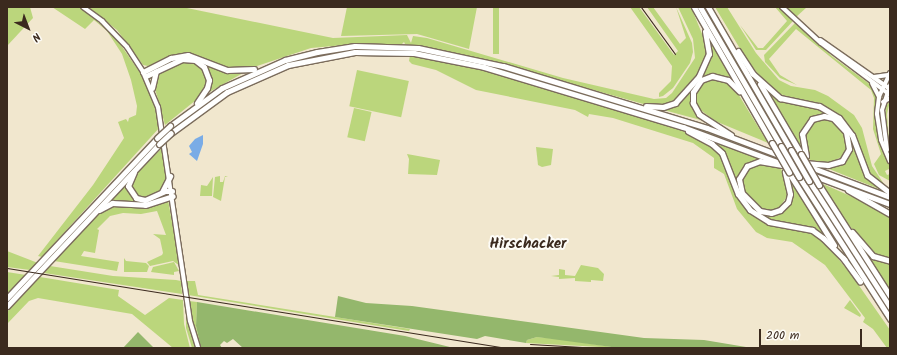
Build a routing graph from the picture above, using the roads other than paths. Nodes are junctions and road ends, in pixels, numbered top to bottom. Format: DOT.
graph roads {
  1 [pos="83,7"];
  2 [pos="694,7"];
  3 [pos="700,7"];
  4 [pos="708,7"];
  5 [pos="782,7"];
  6 [pos="702,22"];
  7 [pos="725,36"];
  8 [pos="259,69"];
  9 [pos="156,71"];
  10 [pos="752,73"];
  11 [pos="145,74"];
  12 [pos="889,74"];
  13 [pos="872,79"];
  14 [pos="882,86"];
  15 [pos="152,88"];
  16 [pos="889,90"];
  17 [pos="745,97"];
  18 [pos="879,97"];
  19 [pos="890,98"];
  20 [pos="883,102"];
  21 [pos="194,107"];
  22 [pos="641,108"];
  23 [pos="683,127"];
  24 [pos="733,137"];
  25 [pos="803,155"];
  26 [pos="888,156"];
  27 [pos="890,161"];
  28 [pos="800,162"];
  29 [pos="791,166"];
  30 [pos="134,169"];
  31 [pos="787,172"];
  32 [pos="170,176"];
  33 [pos="844,187"];
  34 [pos="162,192"];
  35 [pos="890,193"];
  36 [pos="172,194"];
  37 [pos="890,198"];
  38 [pos="890,204"];
  39 [pos="94,214"];
  40 [pos="890,214"];
  41 [pos="844,225"];
  42 [pos="845,260"];
  43 [pos="890,261"];
  44 [pos="872,294"];
  45 [pos="890,296"];
  46 [pos="7,298"];
  47 [pos="7,306"];
  48 [pos="890,308"];
  49 [pos="890,320"];
  50 [pos="198,348"];
  1 -- 11 [label="main road"];
  2 -- 6 [label="highway"];
  3 -- 44 [label="highway, bridge"];
  4 -- 7 [label="highway"];
  5 -- 13 [label="main road"];
  6 -- 17 [label="highway"];
  6 -- 22 [label="highway"];
  7 -- 10 [label="highway"];
  7 -- 48 [label="highway, bridge"];
  8 -- 11 [label="highway"];
  8 -- 21 [label="highway"];
  8 -- 22 [label="highway"];
  9 -- 11 [label="highway"];
  9 -- 15 [label="highway"];
  9 -- 21 [label="highway"];
  10 -- 25 [label="highway"];
  10 -- 35 [label="highway"];
  11 -- 15 [label="main road"];
  12 -- 13 [label="main road"];
  12 -- 14 [label="main road"];
  13 -- 14 [label="main road"];
  13 -- 18 [label="main road"];
  14 -- 16 [label="main road"];
  14 -- 18 [label="main road"];
  15 -- 32 [label="main road"];
  16 -- 20 [label="main road"];
  17 -- 24 [label="highway"];
  17 -- 31 [label="highway, bridge"];
  18 -- 26 [label="main road"];
  19 -- 20 [label="main road"];
  20 -- 26 [label="main road"];
  21 -- 46 [label="highway, bridge"];
  22 -- 24 [label="highway"];
  23 -- 29 [label="highway"];
  23 -- 30 [label="highway, bridge"];
  23 -- 42 [label="highway"];
  24 -- 28 [label="highway"];
  25 -- 28 [label="highway"];
  25 -- 41 [label="highway, bridge"];
  26 -- 27 [label="main road"];
  28 -- 37 [label="highway"];
  29 -- 31 [label="highway"];
  29 -- 33 [label="highway"];
  30 -- 34 [label="highway"];
  30 -- 39 [label="highway"];
  31 -- 42 [label="highway"];
  32 -- 34 [label="highway"];
  32 -- 36 [label="main road"];
  33 -- 38 [label="highway"];
  33 -- 40 [label="highway"];
  34 -- 36 [label="highway"];
  36 -- 39 [label="highway"];
  36 -- 50 [label="main road"];
  39 -- 47 [label="highway"];
  41 -- 43 [label="highway"];
  41 -- 45 [label="highway"];
  42 -- 44 [label="highway"];
  44 -- 49 [label="highway"];
}
